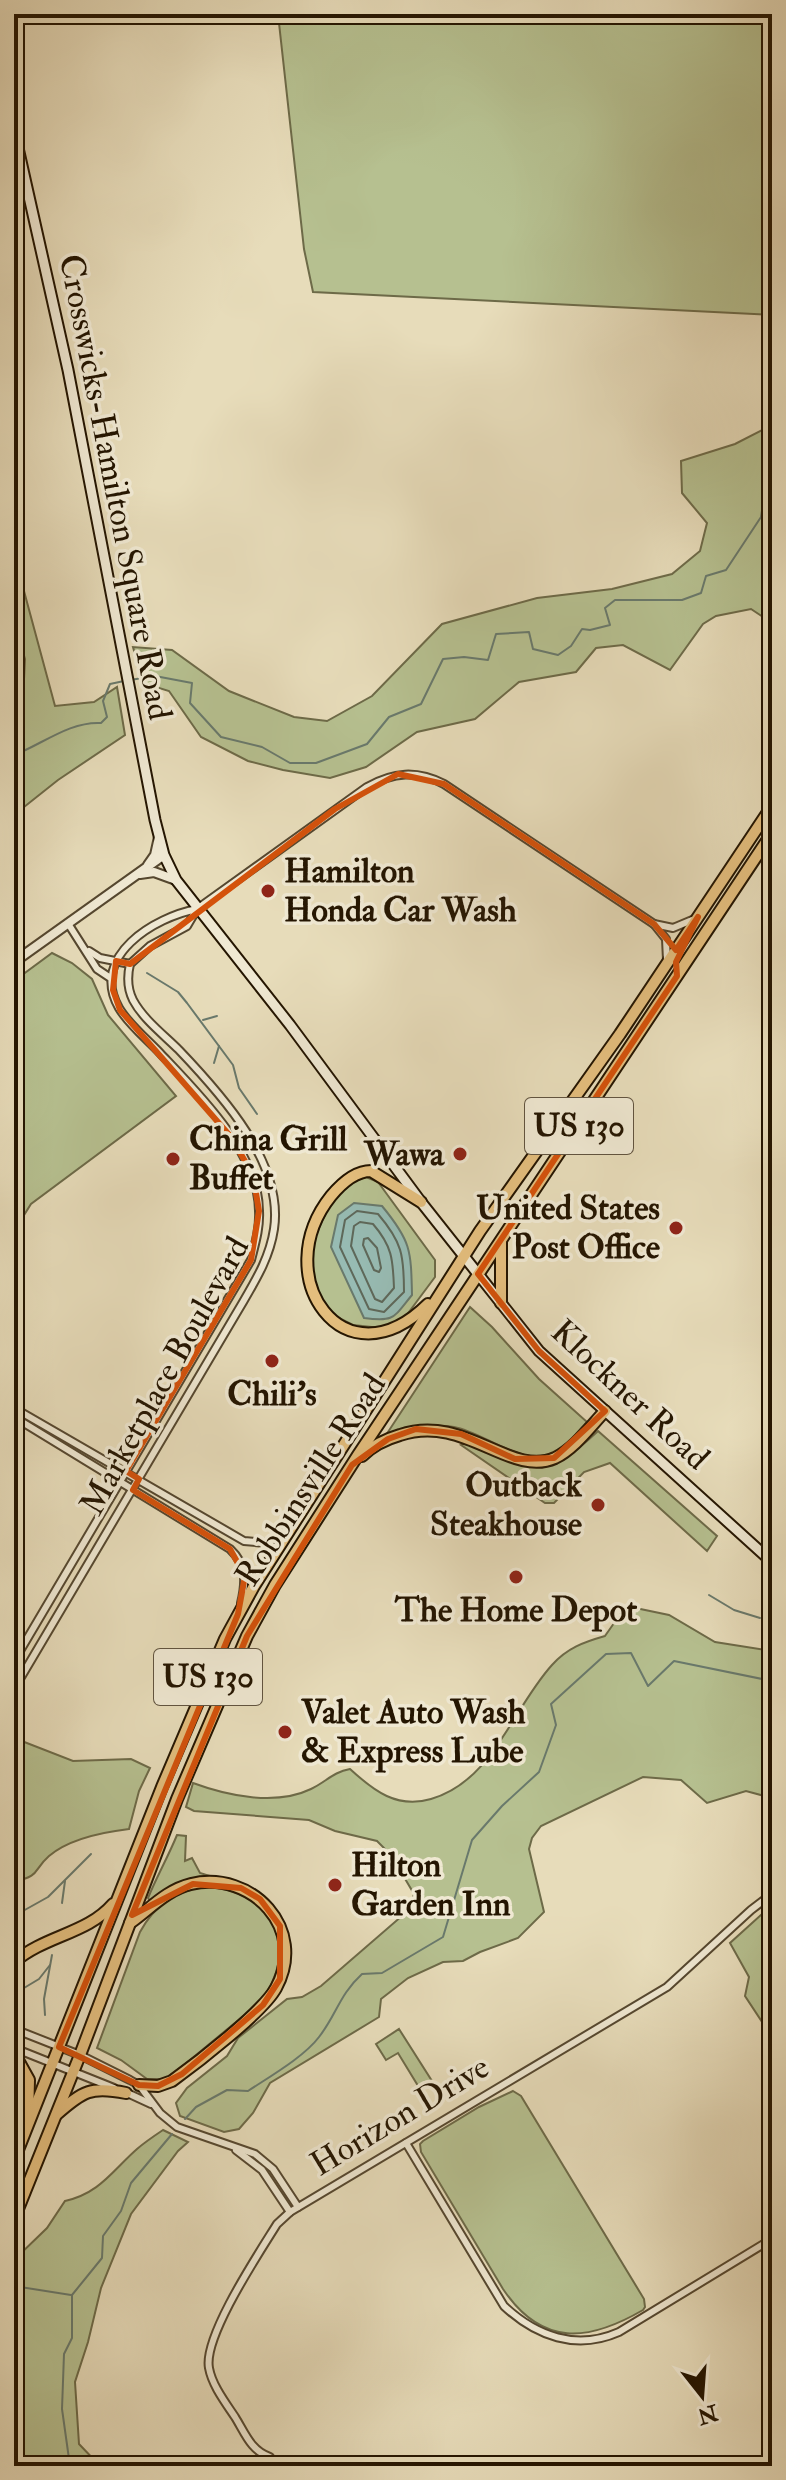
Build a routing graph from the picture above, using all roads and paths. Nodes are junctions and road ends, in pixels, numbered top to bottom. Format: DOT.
graph roads {
  1 [pos="14,130"];
  2 [pos="772,806"];
  3 [pos="772,833"];
  4 [pos="159,837"];
  5 [pos="164,855"];
  6 [pos="145,868"];
  7 [pos="132,878"];
  8 [pos="176,880"];
  9 [pos="197,909"];
  10 [pos="698,917"];
  11 [pos="654,924"];
  12 [pos="69,925"];
  13 [pos="86,949"];
  14 [pos="116,961"];
  15 [pos="14,962"];
  16 [pos="130,964"];
  17 [pos="666,964"];
  18 [pos="677,976"];
  19 [pos="112,979"];
  20 [pos="421,1202"];
  21 [pos="501,1241"];
  22 [pos="464,1256"];
  23 [pos="478,1274"];
  24 [pos="441,1291"];
  25 [pos="501,1303"];
  26 [pos="14,1408"];
  27 [pos="605,1411"];
  28 [pos="14,1417"];
  29 [pos="352,1465"];
  30 [pos="126,1471"];
  31 [pos="139,1479"];
  32 [pos="120,1482"];
  33 [pos="133,1490"];
  34 [pos="294,1524"];
  35 [pos="772,1562"];
  36 [pos="238,1614"];
  37 [pos="14,1661"];
  38 [pos="14,1689"];
  39 [pos="772,1894"];
  40 [pos="119,1896"];
  41 [pos="129,1923"];
  42 [pos="14,1962"];
  43 [pos="14,2029"];
  44 [pos="59,2047"];
  45 [pos="14,2050"];
  46 [pos="80,2055"];
  47 [pos="54,2063"];
  48 [pos="73,2072"];
  49 [pos="139,2085"];
  50 [pos="126,2093"];
  51 [pos="155,2105"];
  52 [pos="56,2115"];
  53 [pos="27,2129"];
  54 [pos="406,2143"];
  55 [pos="233,2148"];
  56 [pos="14,2160"];
  57 [pos="298,2207"];
  58 [pos="290,2212"];
  59 [pos="14,2219"];
  60 [pos="772,2239"];
  61 [pos="270,2457"];
  1 -- 4 [label="main road, Crosswicks-Hamilton Square Road"];
  2 -- 10 [label="highway, Robbinsville Road / US 130"];
  3 -- 18 [label="highway, Robbinsville Road / US 130"];
  4 -- 5 [label="main road, Crosswicks-Hamilton Square Road"];
  4 -- 6 [label="street"];
  5 -- 6 [label="street"];
  5 -- 8 [label="main road, Crosswicks-Hamilton Square Road"];
  6 -- 7 [label="street"];
  7 -- 8 [label="street"];
  7 -- 12 [label="street"];
  8 -- 9 [label="main road, Crosswicks-Hamilton Square Road"];
  9 -- 11 [label="street"];
  9 -- 14 [label="street"];
  9 -- 16 [label="street"];
  9 -- 20 [label="main road"];
  10 -- 11 [label="street"];
  10 -- 17 [label="highway, Robbinsville Road / US 130"];
  10 -- 18 [label="highway"];
  11 -- 17 [label="street"];
  12 -- 13 [label="street"];
  12 -- 15 [label="street"];
  13 -- 14 [label="street"];
  13 -- 19 [label="street"];
  14 -- 16 [label="street"];
  14 -- 19 [label="street"];
  16 -- 31 [label="street, Marketplace Boulevard"];
  17 -- 22 [label="highway, Robbinsville Road / US 130"];
  18 -- 21 [label="highway, Robbinsville Road / US 130"];
  19 -- 30 [label="street, Marketplace Boulevard"];
  20 -- 22 [label="main road"];
  20 -- 24 [label="highway"];
  21 -- 23 [label="highway, Robbinsville Road / US 130"];
  21 -- 25 [label="highway"];
  22 -- 23 [label="main road, Klockner Road"];
  22 -- 24 [label="highway, Robbinsville Road / US 130"];
  23 -- 25 [label="main road, Klockner Road"];
  23 -- 29 [label="highway, Robbinsville Road / US 130"];
  24 -- 34 [label="highway, Robbinsville Road / US 130"];
  25 -- 27 [label="main road, Klockner Road"];
  26 -- 30 [label="street"];
  27 -- 29 [label="highway"];
  27 -- 35 [label="main road, Klockner Road"];
  28 -- 32 [label="street"];
  29 -- 41 [label="highway, Robbinsville Road / US 130"];
  30 -- 31 [label="street"];
  30 -- 32 [label="street, Marketplace Boulevard"];
  31 -- 33 [label="street, Marketplace Boulevard"];
  31 -- 34 [label="street"];
  32 -- 33 [label="street"];
  32 -- 37 [label="street, Marketplace Boulevard"];
  33 -- 36 [label="street"];
  33 -- 38 [label="street, Marketplace Boulevard"];
  34 -- 36 [label="highway, Robbinsville Road / US 130"];
  36 -- 40 [label="highway, Robbinsville Road / US 130"];
  39 -- 54 [label="street, Horizon Drive"];
  40 -- 42 [label="highway"];
  40 -- 44 [label="highway, Robbinsville Road / US 130"];
  41 -- 46 [label="highway, Robbinsville Road / US 130"];
  41 -- 49 [label="highway"];
  43 -- 44 [label="street"];
  44 -- 46 [label="street"];
  44 -- 47 [label="highway, Robbinsville Road / US 130"];
  45 -- 47 [label="street"];
  45 -- 53 [label="highway"];
  46 -- 48 [label="highway, Robbinsville Road / US 130"];
  46 -- 49 [label="street"];
  47 -- 48 [label="street"];
  47 -- 53 [label="highway, Robbinsville Road / US 130"];
  48 -- 50 [label="street"];
  48 -- 52 [label="highway, Robbinsville Road / US 130"];
  49 -- 51 [label="street"];
  50 -- 51 [label="street"];
  50 -- 52 [label="highway"];
  51 -- 55 [label="street"];
  52 -- 59 [label="highway, Robbinsville Road / US 130"];
  53 -- 56 [label="highway, Robbinsville Road / US 130"];
  54 -- 57 [label="street, Horizon Drive"];
  54 -- 60 [label="street"];
  55 -- 57 [label="street"];
  55 -- 58 [label="street"];
  57 -- 58 [label="street, Horizon Drive"];
  58 -- 61 [label="street, Horizon Drive"];
}
